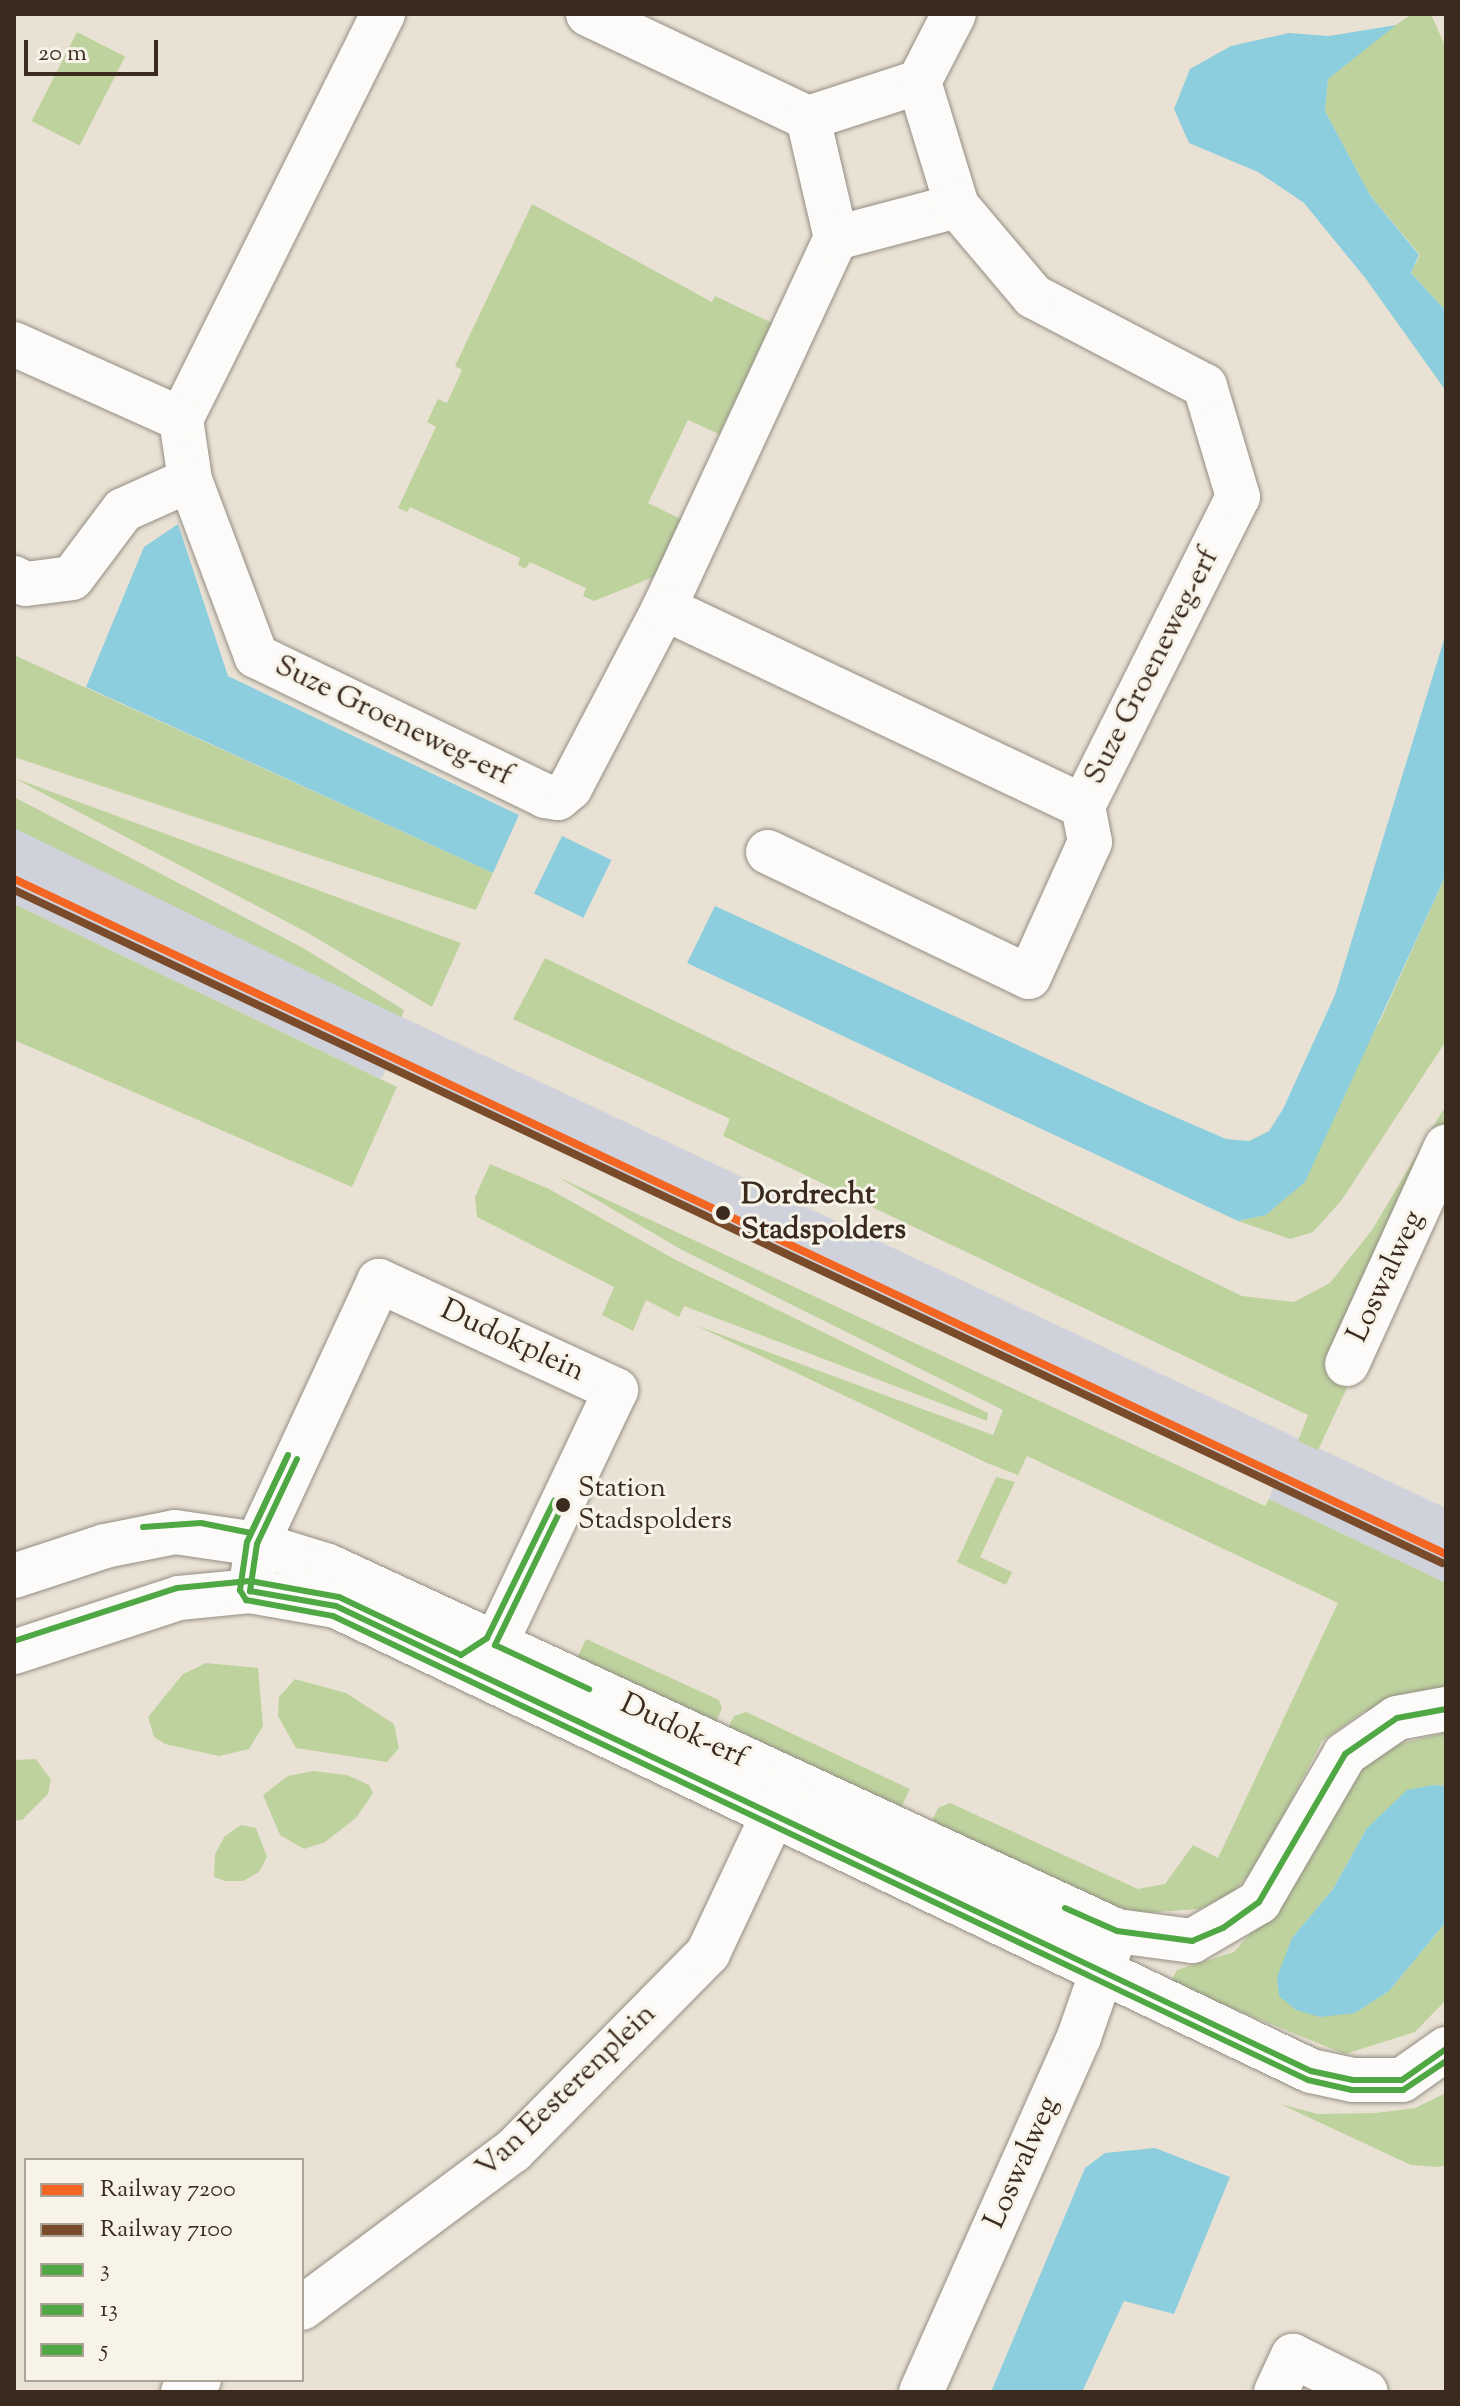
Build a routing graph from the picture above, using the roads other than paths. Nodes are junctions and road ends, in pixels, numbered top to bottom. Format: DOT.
graph roads {
  1 [pos="383,14"];
  2 [pos="588,14"];
  3 [pos="954,14"];
  4 [pos="919,82"];
  5 [pos="808,118"];
  6 [pos="957,206"];
  7 [pos="836,238"];
  8 [pos="14,344"];
  9 [pos="181,419"];
  10 [pos="190,480"];
  11 [pos="14,578"];
  12 [pos="664,608"];
  13 [pos="1083,806"];
  14 [pos="768,852"];
  15 [pos="1446,1147"];
  16 [pos="1347,1364"];
  17 [pos="257,1544"];
  18 [pos="14,1576"];
  19 [pos="250,1591"];
  20 [pos="14,1652"];
  21 [pos="479,1656"];
  22 [pos="1446,1709"];
  23 [pos="782,1796"];
  24 [pos="1109,1951"];
  25 [pos="1446,2049"];
  26 [pos="304,2307"];
  27 [pos="921,2392"];
  28 [pos="1276,2392"];
  29 [pos="1366,2392"];
  1 -- 9 [label="street"];
  2 -- 5 [label="street"];
  3 -- 4 [label="street"];
  4 -- 5 [label="street"];
  4 -- 6 [label="street, Suze Groeneweg-erf"];
  5 -- 7 [label="street"];
  6 -- 7 [label="street"];
  6 -- 13 [label="street, Suze Groeneweg-erf"];
  7 -- 12 [label="street, Suze Groeneweg-erf"];
  8 -- 9 [label="street"];
  9 -- 10 [label="street, Suze Groeneweg-erf"];
  10 -- 11 [label="street"];
  10 -- 12 [label="street, Suze Groeneweg-erf"];
  12 -- 13 [label="street, Suze Groeneweg-erf"];
  13 -- 14 [label="street"];
  15 -- 16 [label="street, Loswalweg"];
  17 -- 18 [label="street, Dudok-erf"];
  17 -- 19 [label="street"];
  17 -- 21 [label="street, Dudok-erf"];
  17 -- 21 [label="street, Dudokplein"];
  19 -- 20 [label="street, Dudok-erf"];
  19 -- 21 [label="street, Dudok-erf"];
  21 -- 23 [label="street, Dudok-erf"];
  22 -- 24 [label="street"];
  23 -- 24 [label="street, Dudok-erf"];
  23 -- 26 [label="street, Van Eesterenplein"];
  24 -- 25 [label="street, Dudok-erf"];
  24 -- 27 [label="street, Loswalweg"];
  28 -- 29 [label="street"];
}
